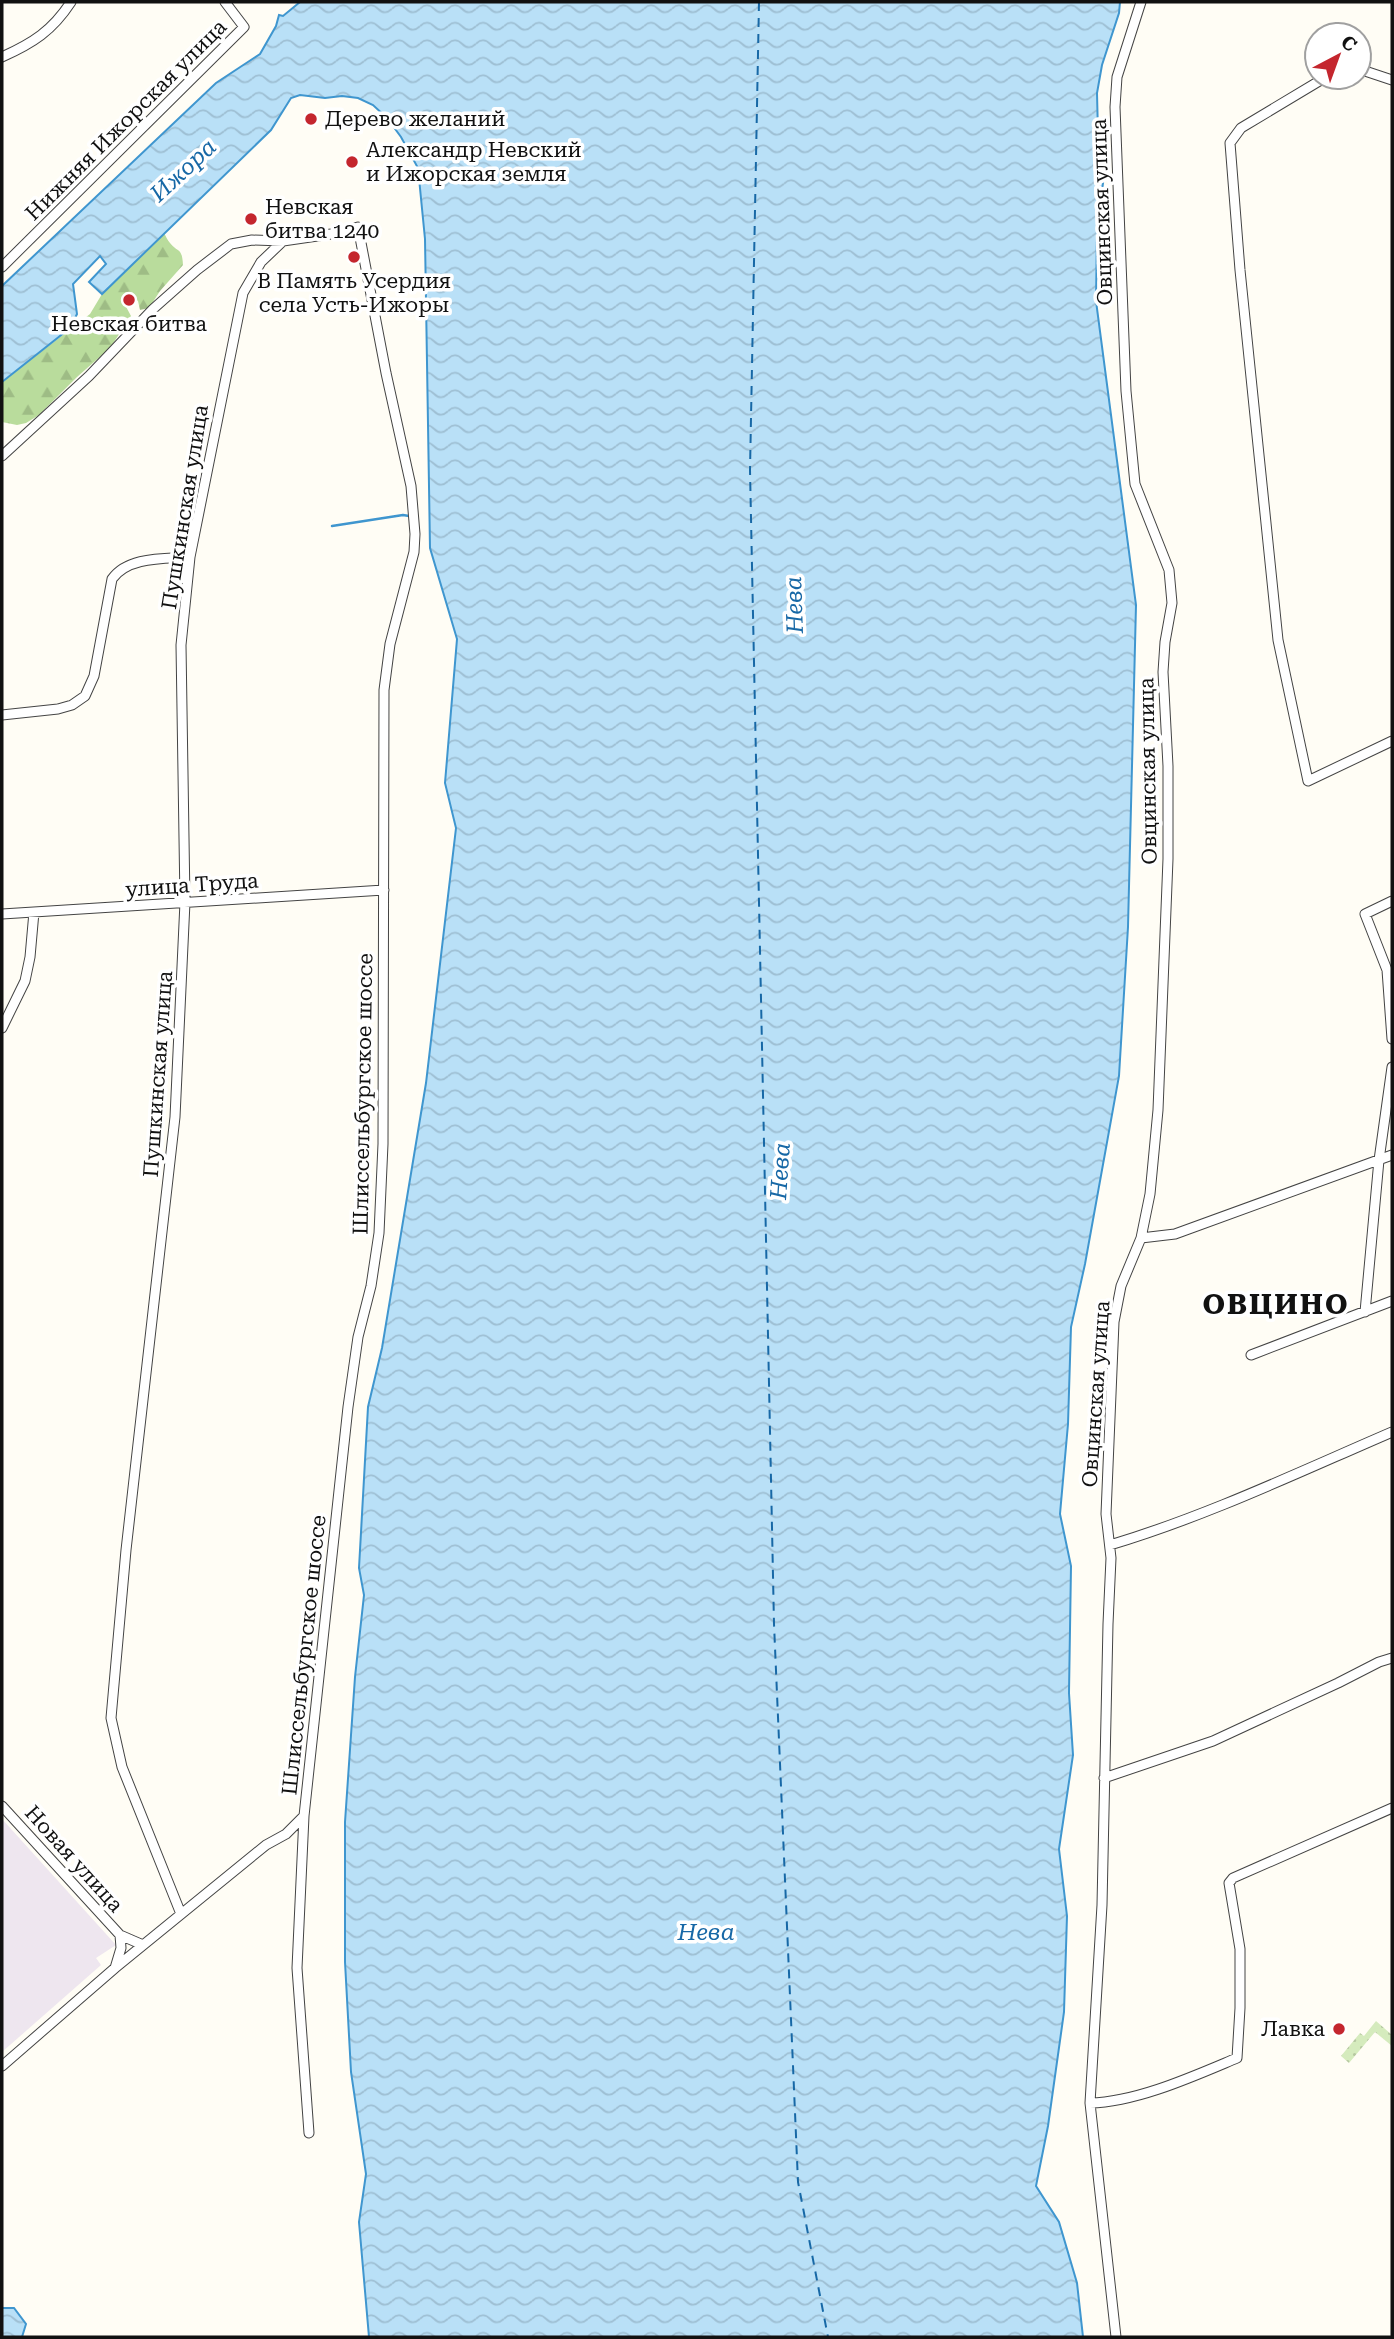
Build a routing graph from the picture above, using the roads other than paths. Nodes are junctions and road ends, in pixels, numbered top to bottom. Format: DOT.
graph roads {
  1 [pos="71,2"];
  2 [pos="225,2"];
  3 [pos="1141,2"];
  4 [pos="2,57"];
  5 [pos="1373,74"];
  6 [pos="1392,80"];
  7 [pos="1303,91"];
  8 [pos="284,241"];
  9 [pos="2,267"];
  10 [pos="2,456"];
  11 [pos="190,557"];
  12 [pos="2,715"];
  13 [pos="1392,741"];
  14 [pos="384,890"];
  15 [pos="1392,901"];
  16 [pos="185,902"];
  17 [pos="34,912"];
  18 [pos="2,914"];
  19 [pos="2,1028"];
  20 [pos="1392,1039"];
  21 [pos="1392,1067"];
  22 [pos="1392,1155"];
  23 [pos="1379,1160"];
  24 [pos="1140,1238"];
  25 [pos="1392,1301"];
  26 [pos="1365,1312"];
  27 [pos="1251,1355"];
  28 [pos="1392,1432"];
  29 [pos="1110,1545"];
  30 [pos="1392,1658"];
  31 [pos="1104,1778"];
  32 [pos="2,1806"];
  33 [pos="1392,1808"];
  34 [pos="304,1816"];
  35 [pos="181,1914"];
  36 [pos="120,1936"];
  37 [pos="143,1945"];
  38 [pos="115,1968"];
  39 [pos="2,2066"];
  40 [pos="1090,2103"];
  41 [pos="309,2133"];
  42 [pos="1116,2337"];
  1 -- 4 [label="street"];
  2 -- 9 [label="street, Нижняя Ижорская улица"];
  3 -- 24 [label="street, Овцинская улица"];
  5 -- 6 [label="street"];
  7 -- 13 [label="street"];
  8 -- 10 [label="street"];
  8 -- 11 [label="street, Пушкинская улица"];
  8 -- 14 [label="street, Шлиссельбургское шоссе"];
  11 -- 12 [label="street"];
  11 -- 16 [label="street, Пушкинская улица"];
  14 -- 16 [label="street, улица Труда"];
  14 -- 34 [label="street, Шлиссельбургское шоссе"];
  15 -- 20 [label="street"];
  16 -- 17 [label="street, улица Труда"];
  16 -- 35 [label="street, Пушкинская улица"];
  17 -- 18 [label="street, улица Труда"];
  17 -- 19 [label="street"];
  21 -- 23 [label="street"];
  22 -- 23 [label="street"];
  23 -- 24 [label="street"];
  23 -- 26 [label="street"];
  24 -- 29 [label="street, Овцинская улица"];
  25 -- 26 [label="street"];
  26 -- 27 [label="street"];
  28 -- 29 [label="street"];
  29 -- 31 [label="street, Овцинская улица"];
  30 -- 31 [label="street"];
  31 -- 40 [label="street, Овцинская улица"];
  32 -- 36 [label="street, Новая улица"];
  33 -- 40 [label="street"];
  34 -- 35 [label="street"];
  34 -- 41 [label="street, Шлиссельбургское шоссе"];
  35 -- 37 [label="street"];
  36 -- 37 [label="street, Новая улица"];
  36 -- 38 [label="street, Новая улица"];
  37 -- 38 [label="street"];
  38 -- 39 [label="street"];
  40 -- 42 [label="street, Овцинская улица"];
}
